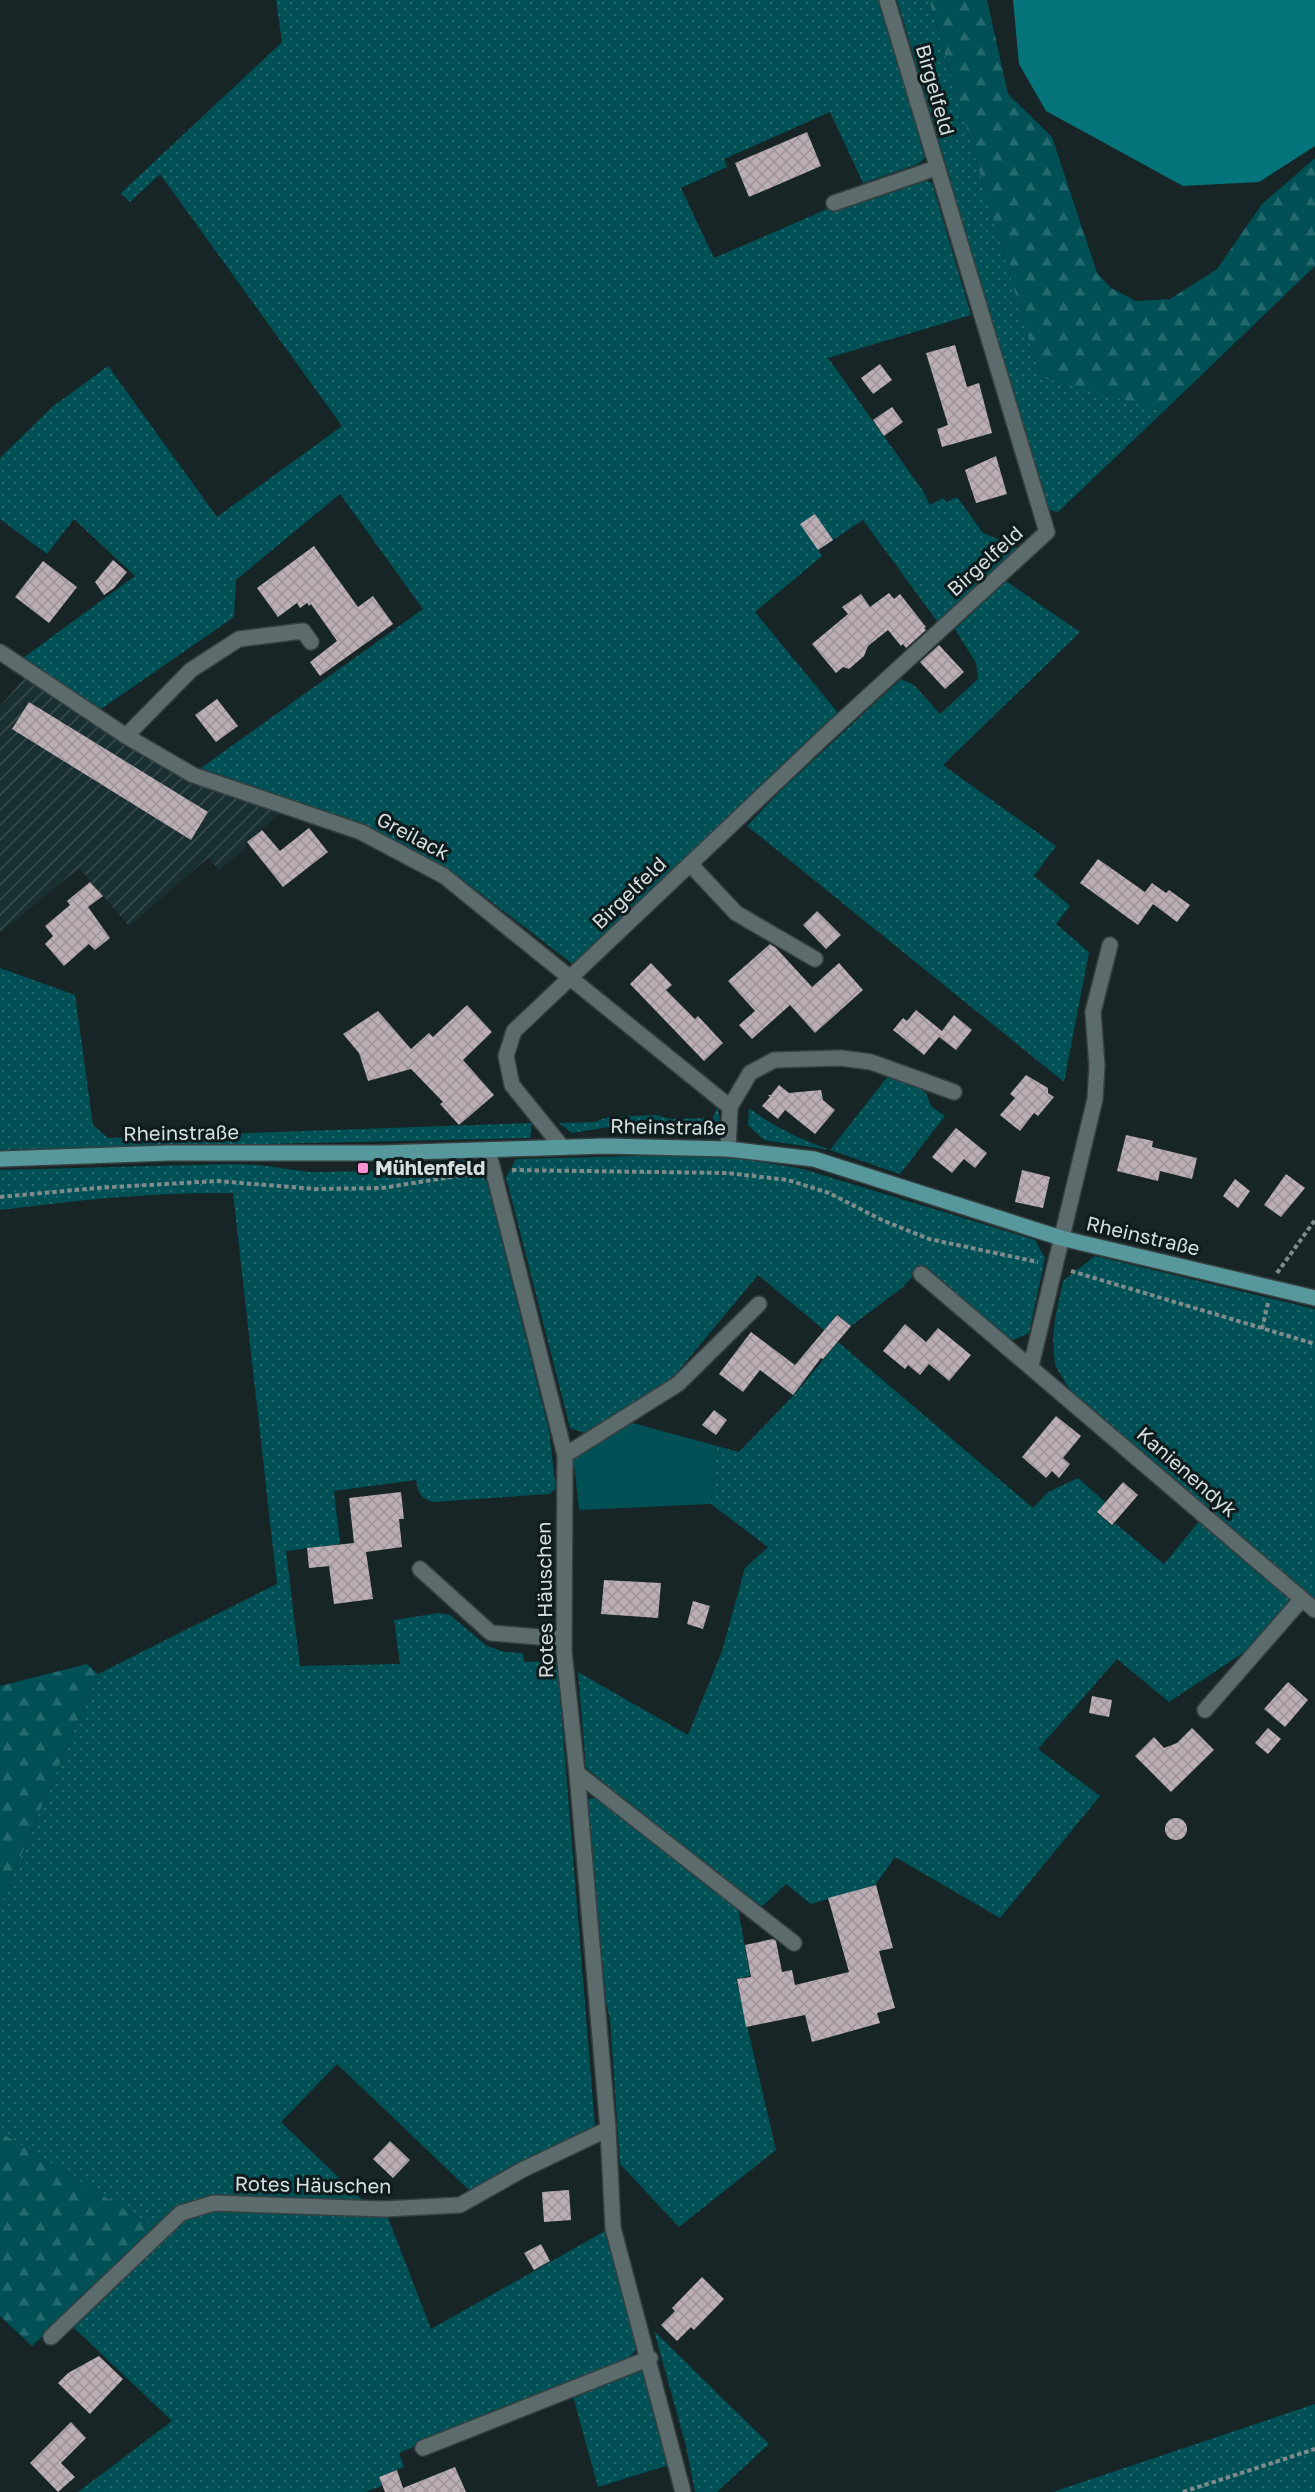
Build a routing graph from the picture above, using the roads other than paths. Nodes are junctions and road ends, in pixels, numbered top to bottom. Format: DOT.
graph roads {
  1 [pos="886,0"];
  2 [pos="936,168"];
  3 [pos="834,202"];
  4 [pos="312,642"];
  5 [pos="0,652"];
  6 [pos="126,736"];
  7 [pos="690,864"];
  8 [pos="1110,945"];
  9 [pos="815,959"];
  10 [pos="572,977"];
  11 [pos="954,1092"];
  12 [pos="730,1107"];
  13 [pos="562,1147"];
  14 [pos="729,1149"];
  15 [pos="488,1150"];
  16 [pos="0,1159"];
  17 [pos="1061,1238"];
  18 [pos="921,1274"];
  19 [pos="1315,1298"];
  20 [pos="759,1304"];
  21 [pos="1031,1366"];
  22 [pos="565,1455"];
  23 [pos="420,1569"];
  24 [pos="1302,1599"];
  25 [pos="1315,1610"];
  26 [pos="564,1639"];
  27 [pos="1205,1710"];
  28 [pos="577,1773"];
  29 [pos="794,1943"];
  30 [pos="608,2129"];
  31 [pos="51,2337"];
  32 [pos="650,2358"];
  33 [pos="423,2448"];
  34 [pos="683,2492"];
  1 -- 2 [label="street, Birgelfeld"];
  2 -- 3 [label="street"];
  2 -- 7 [label="street, Birgelfeld"];
  4 -- 6 [label="street"];
  5 -- 6 [label="street, Greilack"];
  6 -- 10 [label="street, Greilack"];
  7 -- 9 [label="street"];
  7 -- 10 [label="street, Birgelfeld"];
  8 -- 17 [label="street"];
  10 -- 12 [label="street, Greilack"];
  10 -- 13 [label="street, Birgelfeld"];
  11 -- 12 [label="street"];
  12 -- 14 [label="street"];
  13 -- 14 [label="main road, Rheinstraße"];
  13 -- 15 [label="main road, Rheinstraße"];
  14 -- 17 [label="main road, Rheinstraße"];
  15 -- 16 [label="main road, Rheinstraße"];
  15 -- 22 [label="street, Rotes Häuschen"];
  17 -- 19 [label="main road, Rheinstraße"];
  17 -- 21 [label="street"];
  18 -- 21 [label="street, Kanienendyk"];
  20 -- 22 [label="street"];
  21 -- 24 [label="street, Kanienendyk"];
  22 -- 26 [label="street, Rotes Häuschen"];
  23 -- 26 [label="street"];
  24 -- 25 [label="street, Kanienendyk"];
  24 -- 27 [label="street"];
  26 -- 28 [label="street, Rotes Häuschen"];
  28 -- 29 [label="street"];
  28 -- 30 [label="street, Rotes Häuschen"];
  30 -- 31 [label="street, Rotes Häuschen"];
  30 -- 32 [label="street, Rotes Häuschen"];
  32 -- 33 [label="street"];
  32 -- 34 [label="street, Rotes Häuschen"];
}
